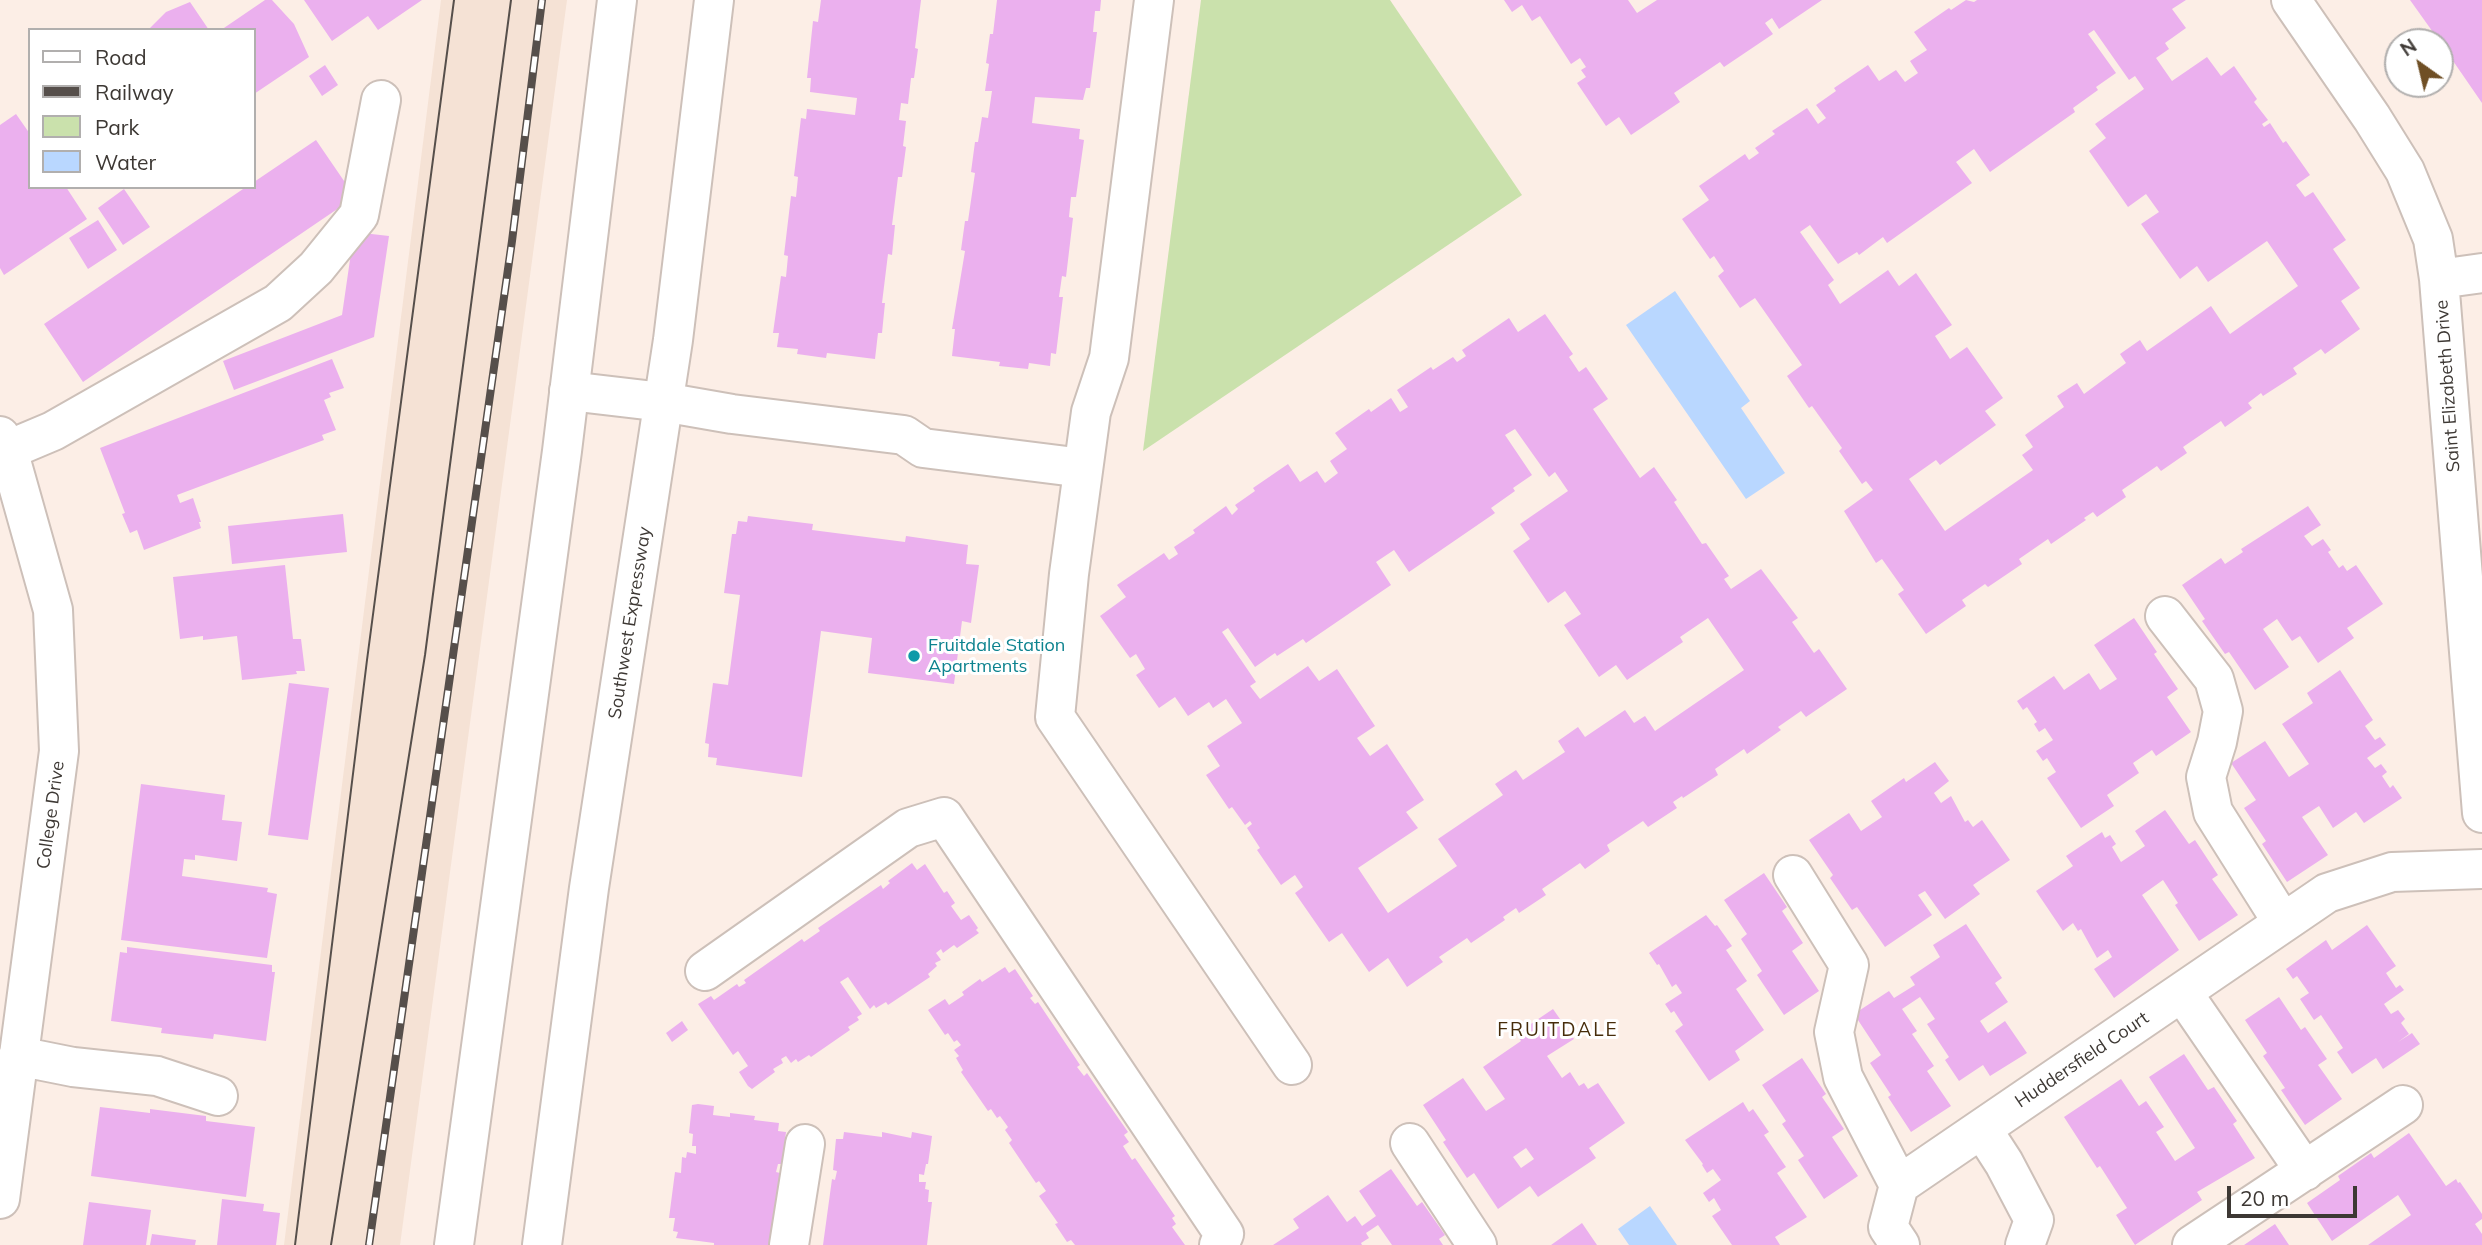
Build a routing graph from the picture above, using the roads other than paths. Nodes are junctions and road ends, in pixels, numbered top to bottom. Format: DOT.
graph roads {
  1 [pos="617,0"];
  2 [pos="713,0"];
  3 [pos="1154,0"];
  4 [pos="2291,0"];
  5 [pos="381,100"];
  6 [pos="2482,273"];
  7 [pos="2439,279"];
  8 [pos="569,391"];
  9 [pos="663,402"];
  10 [pos="4,443"];
  11 [pos="1083,468"];
  12 [pos="2165,616"];
  13 [pos="2479,730"];
  14 [pos="2482,813"];
  15 [pos="2482,869"];
  16 [pos="1793,875"];
  17 [pos="2283,923"];
  18 [pos="705,971"];
  19 [pos="2182,992"];
  20 [pos="18,1056"];
  21 [pos="1292,1065"];
  22 [pos="218,1096"];
  23 [pos="2403,1105"];
  24 [pos="1982,1129"];
  25 [pos="805,1143"];
  26 [pos="1410,1143"];
  27 [pos="2305,1171"];
  28 [pos="1899,1185"];
  29 [pos="0,1199"];
  30 [pos="454,1245"];
  31 [pos="542,1245"];
  32 [pos="789,1245"];
  33 [pos="1219,1245"];
  34 [pos="1477,1245"];
  35 [pos="1900,1245"];
  36 [pos="2025,1245"];
  37 [pos="2192,1245"];
  1 -- 8 [label="street"];
  2 -- 9 [label="street, Southwest Expressway"];
  3 -- 11 [label="street"];
  4 -- 7 [label="street, Saint Elizabeth Drive"];
  5 -- 10 [label="street"];
  6 -- 7 [label="street"];
  7 -- 13 [label="street, Saint Elizabeth Drive"];
  8 -- 9 [label="street"];
  8 -- 30 [label="street"];
  9 -- 11 [label="street"];
  9 -- 31 [label="street, Southwest Expressway"];
  10 -- 20 [label="street, College Drive"];
  11 -- 21 [label="street"];
  12 -- 17 [label="street"];
  13 -- 14 [label="street, Saint Elizabeth Drive"];
  15 -- 17 [label="street, Huddersfield Court"];
  16 -- 28 [label="street"];
  17 -- 19 [label="street, Huddersfield Court"];
  18 -- 33 [label="street"];
  19 -- 24 [label="street, Huddersfield Court"];
  19 -- 27 [label="street"];
  20 -- 22 [label="street"];
  20 -- 29 [label="street, College Drive"];
  23 -- 27 [label="street"];
  24 -- 28 [label="street, Huddersfield Court"];
  24 -- 36 [label="street"];
  25 -- 32 [label="street"];
  26 -- 34 [label="street"];
  27 -- 37 [label="street"];
  28 -- 35 [label="street"];
}
